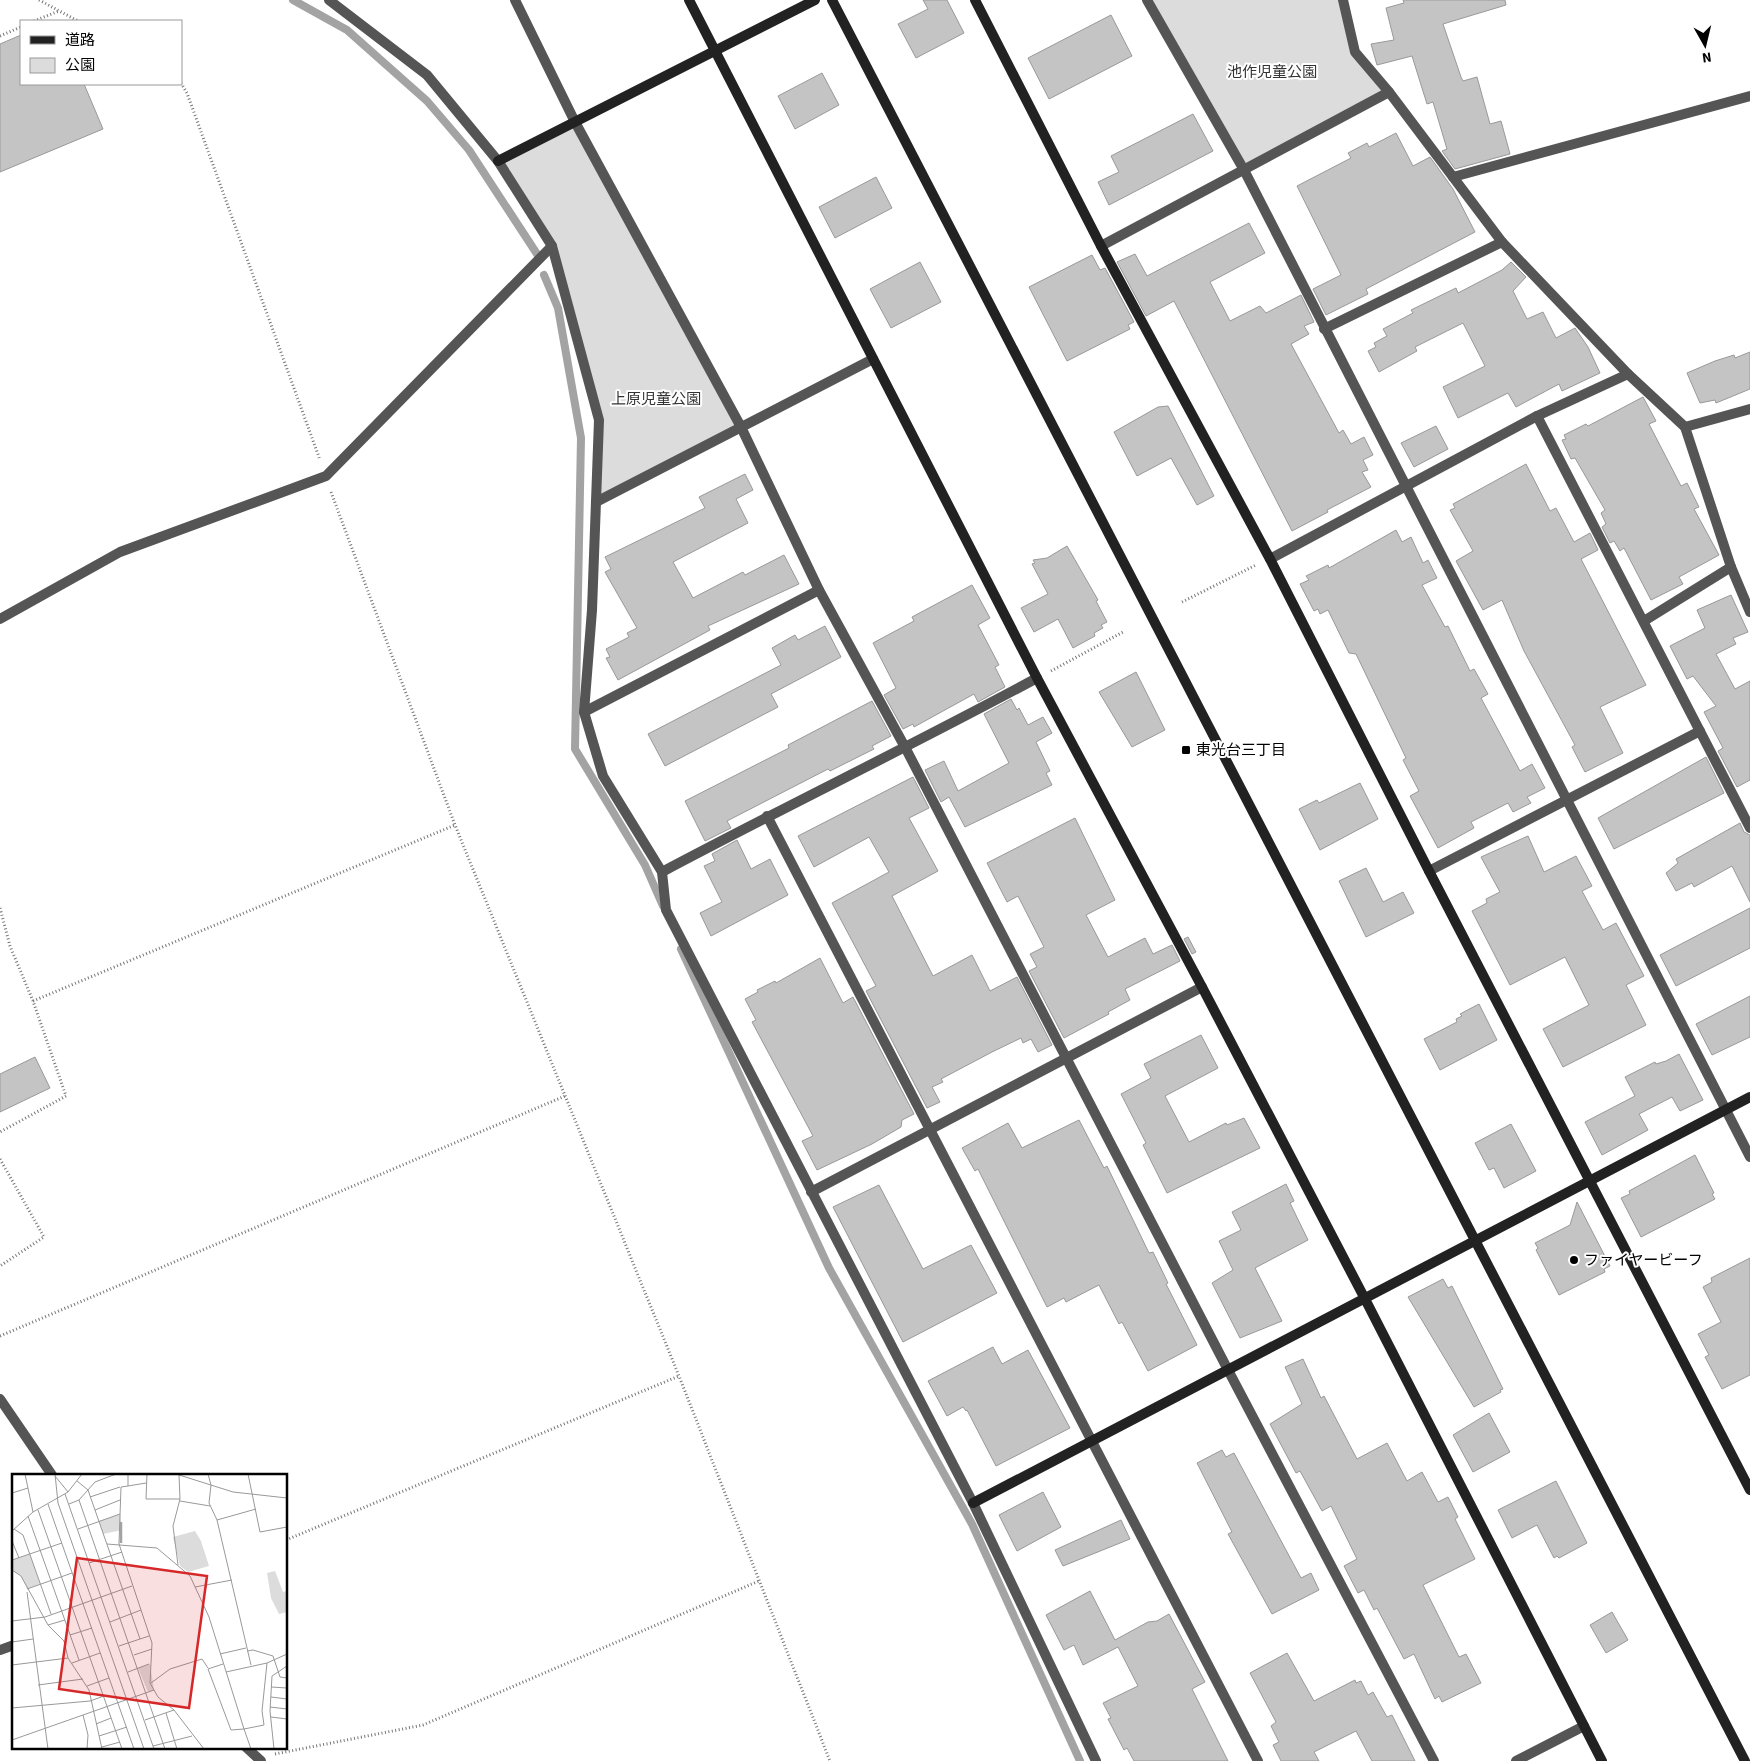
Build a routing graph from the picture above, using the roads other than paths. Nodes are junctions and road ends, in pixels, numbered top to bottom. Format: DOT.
graph roads {
  1 [pos="329,0"];
  2 [pos="515,0"];
  3 [pos="689,0"];
  4 [pos="814,0"];
  5 [pos="832,0"];
  6 [pos="974,0"];
  7 [pos="1147,0"];
  8 [pos="1343,0"];
  9 [pos="715,51"];
  10 [pos="1389,92"];
  11 [pos="1750,96"];
  12 [pos="575,122"];
  13 [pos="498,161"];
  14 [pos="1244,170"];
  15 [pos="1452,177"];
  16 [pos="1502,242"];
  17 [pos="552,246"];
  18 [pos="1101,246"];
  19 [pos="1324,330"];
  20 [pos="874,359"];
  21 [pos="1628,374"];
  22 [pos="1750,409"];
  23 [pos="1537,416"];
  24 [pos="741,427"];
  25 [pos="1685,427"];
  26 [pos="1405,485"];
  27 [pos="596,502"];
  28 [pos="1270,558"];
  29 [pos="1731,567"];
  30 [pos="819,590"];
  31 [pos="1750,612"];
  32 [pos="0,619"];
  33 [pos="1644,621"];
  34 [pos="1037,678"];
  35 [pos="584,712"];
  36 [pos="1700,731"];
  37 [pos="906,749"];
  38 [pos="1567,800"];
  39 [pos="1746,810"];
  40 [pos="767,816"];
  41 [pos="1750,828"];
  42 [pos="1429,871"];
  43 [pos="662,872"];
  44 [pos="1202,987"];
  45 [pos="1065,1057"];
  46 [pos="1750,1098"];
  47 [pos="1726,1110"];
  48 [pos="930,1130"];
  49 [pos="1750,1157"];
  50 [pos="1589,1182"];
  51 [pos="810,1192"];
  52 [pos="1476,1241"];
  53 [pos="1365,1299"];
  54 [pos="1228,1370"];
  55 [pos="0,1399"];
  56 [pos="1091,1441"];
  57 [pos="51,1474"];
  58 [pos="1750,1490"];
  59 [pos="973,1503"];
  60 [pos="1584,1726"];
  61 [pos="247,1748"];
  62 [pos="259,1759"];
  63 [pos="1096,1761"];
  64 [pos="1258,1761"];
  65 [pos="1434,1761"];
  66 [pos="1516,1761"];
  67 [pos="1602,1761"];
  68 [pos="1745,1761"];
  1 -- 13 [label="street"];
  2 -- 12 [label="street"];
  3 -- 9 [label="street"];
  4 -- 9 [label="street"];
  5 -- 52 [label="street"];
  6 -- 18 [label="street"];
  7 -- 14 [label="street"];
  8 -- 10 [label="street"];
  9 -- 12 [label="street"];
  9 -- 20 [label="street"];
  10 -- 14 [label="street"];
  10 -- 15 [label="street"];
  11 -- 15 [label="street"];
  12 -- 13 [label="street"];
  12 -- 24 [label="street"];
  13 -- 17 [label="street"];
  14 -- 18 [label="street"];
  14 -- 19 [label="street"];
  15 -- 16 [label="street"];
  16 -- 19 [label="street"];
  16 -- 21 [label="street"];
  17 -- 27 [label="street"];
  17 -- 32 [label="street"];
  18 -- 28 [label="street"];
  19 -- 26 [label="street"];
  20 -- 24 [label="street"];
  20 -- 34 [label="street"];
  21 -- 23 [label="street"];
  21 -- 25 [label="street"];
  22 -- 25 [label="street"];
  23 -- 26 [label="street"];
  23 -- 33 [label="street"];
  24 -- 27 [label="street"];
  24 -- 30 [label="street"];
  25 -- 29 [label="street"];
  26 -- 28 [label="street"];
  26 -- 38 [label="street"];
  27 -- 35 [label="street"];
  28 -- 42 [label="street"];
  29 -- 31 [label="street"];
  29 -- 33 [label="street"];
  30 -- 35 [label="street"];
  30 -- 37 [label="street"];
  33 -- 36 [label="street"];
  34 -- 37 [label="street"];
  34 -- 44 [label="street"];
  35 -- 43 [label="street"];
  36 -- 38 [label="street"];
  36 -- 39 [label="street"];
  37 -- 40 [label="street"];
  37 -- 45 [label="street"];
  38 -- 42 [label="street"];
  38 -- 47 [label="street"];
  39 -- 41 [label="street"];
  40 -- 43 [label="street"];
  40 -- 48 [label="street"];
  42 -- 50 [label="street"];
  43 -- 51 [label="street"];
  44 -- 45 [label="street"];
  44 -- 53 [label="street"];
  45 -- 48 [label="street"];
  45 -- 54 [label="street"];
  46 -- 47 [label="street"];
  47 -- 49 [label="street"];
  47 -- 50 [label="street"];
  48 -- 51 [label="street"];
  48 -- 56 [label="street"];
  50 -- 52 [label="street"];
  50 -- 58 [label="street"];
  51 -- 59 [label="street"];
  52 -- 53 [label="street"];
  52 -- 68 [label="street"];
  53 -- 54 [label="street"];
  53 -- 60 [label="street"];
  54 -- 56 [label="street"];
  54 -- 65 [label="street"];
  55 -- 57 [label="street"];
  56 -- 59 [label="street"];
  56 -- 64 [label="street"];
  59 -- 63 [label="street"];
  60 -- 66 [label="street"];
  60 -- 67 [label="street"];
  61 -- 62 [label="street"];
}
